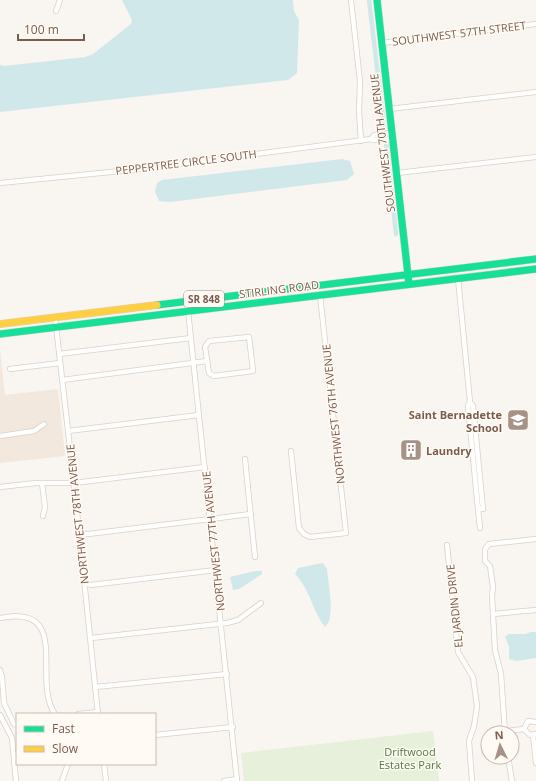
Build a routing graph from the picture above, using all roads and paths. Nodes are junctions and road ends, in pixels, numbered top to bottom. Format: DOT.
graph roads {
  1 [pos="60,0"];
  2 [pos="351,0"];
  3 [pos="376,0"];
  4 [pos="56,11"];
  5 [pos="536,24"];
  6 [pos="382,43"];
  7 [pos="536,92"];
  8 [pos="389,109"];
  9 [pos="392,136"];
  10 [pos="361,140"];
  11 [pos="536,157"];
  12 [pos="397,173"];
  13 [pos="0,183"];
  14 [pos="536,259"];
  15 [pos="511,262"];
  16 [pos="536,269"];
  17 [pos="512,272"];
  18 [pos="408,275"];
  19 [pos="458,278"];
  20 [pos="409,284"];
  21 [pos="320,295"];
  22 [pos="187,301"];
  23 [pos="188,311"];
  24 [pos="55,317"];
  25 [pos="0,324"];
  26 [pos="56,327"];
  27 [pos="0,334"];
  28 [pos="191,338"];
  29 [pos="59,354"];
  30 [pos="207,361"];
  31 [pos="60,363"];
  32 [pos="194,363"];
  33 [pos="10,369"];
  34 [pos="62,380"];
  35 [pos="199,415"];
  36 [pos="44,424"];
  37 [pos="68,431"];
  38 [pos="0,436"];
  39 [pos="291,451"];
  40 [pos="245,459"];
  41 [pos="205,466"];
  42 [pos="42,483"];
  43 [pos="74,483"];
  44 [pos="0,487"];
  45 [pos="251,514"];
  46 [pos="43,516"];
  47 [pos="211,518"];
  48 [pos="480,528"];
  49 [pos="80,535"];
  50 [pos="536,539"];
  51 [pos="447,545"];
  52 [pos="256,557"];
  53 [pos="216,570"];
  54 [pos="85,583"];
  55 [pos="261,603"];
  56 [pos="536,610"];
  57 [pos="492,614"];
  58 [pos="0,618"];
  59 [pos="221,623"];
  60 [pos="91,638"];
  61 [pos="0,670"];
  62 [pos="227,674"];
  63 [pos="95,687"];
  64 [pos="52,713"];
  65 [pos="98,713"];
  66 [pos="0,715"];
  67 [pos="536,722"];
  68 [pos="16,725"];
  69 [pos="505,725"];
  70 [pos="233,727"];
  71 [pos="524,729"];
  72 [pos="520,730"];
  73 [pos="156,735"];
  74 [pos="534,735"];
  75 [pos="536,763"];
  76 [pos="68,765"];
  77 [pos="104,765"];
  78 [pos="509,765"];
  79 [pos="237,780"];
  80 [pos="16,781"];
  81 [pos="62,781"];
  82 [pos="106,781"];
  83 [pos="224,781"];
  84 [pos="472,781"];
  85 [pos="512,781"];
  1 -- 4 [label="street"];
  2 -- 10 [label="street"];
  3 -- 6 [label="main road, SOUTHWEST 70TH AVENUE"];
  5 -- 6 [label="street, SOUTHWEST 57TH STREET"];
  6 -- 8 [label="main road, SOUTHWEST 70TH AVENUE"];
  7 -- 8 [label="street"];
  8 -- 9 [label="main road, SOUTHWEST 70TH AVENUE"];
  9 -- 10 [label="street, PEPPERTREE CIRCLE SOUTH"];
  9 -- 12 [label="main road, SOUTHWEST 70TH AVENUE"];
  10 -- 13 [label="street, PEPPERTREE CIRCLE SOUTH"];
  11 -- 12 [label="street"];
  12 -- 18 [label="main road, SOUTHWEST 70TH AVENUE"];
  14 -- 15 [label="main road, STIRLING ROAD / SR 848"];
  15 -- 17 [label="main road"];
  15 -- 18 [label="main road, STIRLING ROAD / SR 848"];
  16 -- 17 [label="main road, STIRLING ROAD / SR 848"];
  17 -- 19 [label="main road, STIRLING ROAD / SR 848"];
  18 -- 20 [label="main road, SOUTHWEST 70TH AVENUE"];
  18 -- 22 [label="main road, STIRLING ROAD / SR 848"];
  19 -- 20 [label="main road, STIRLING ROAD / SR 848"];
  19 -- 48 [label="street"];
  20 -- 21 [label="main road, STIRLING ROAD / SR 848"];
  21 -- 23 [label="main road, STIRLING ROAD / SR 848"];
  21 -- 39 [label="street, NORTHWEST 76TH AVENUE"];
  22 -- 23 [label="street, NORTHWEST 77TH AVENUE"];
  22 -- 24 [label="main road, STIRLING ROAD / SR 848"];
  23 -- 26 [label="main road, STIRLING ROAD / SR 848"];
  23 -- 28 [label="street, NORTHWEST 77TH AVENUE"];
  24 -- 25 [label="main road, STIRLING ROAD / SR 848"];
  24 -- 26 [label="street, NORTHWEST 78TH AVENUE"];
  26 -- 27 [label="main road, STIRLING ROAD / SR 848"];
  26 -- 29 [label="street, NORTHWEST 78TH AVENUE"];
  28 -- 29 [label="street"];
  28 -- 32 [label="street, NORTHWEST 77TH AVENUE"];
  29 -- 31 [label="street, NORTHWEST 78TH AVENUE"];
  30 -- 30 [label="street"];
  30 -- 32 [label="street"];
  31 -- 33 [label="street"];
  31 -- 34 [label="street, NORTHWEST 78TH AVENUE"];
  32 -- 34 [label="street"];
  32 -- 35 [label="street, NORTHWEST 77TH AVENUE"];
  34 -- 37 [label="street, NORTHWEST 78TH AVENUE"];
  35 -- 37 [label="street"];
  35 -- 41 [label="street, NORTHWEST 77TH AVENUE"];
  36 -- 38 [label="street"];
  37 -- 43 [label="street, NORTHWEST 78TH AVENUE"];
  40 -- 45 [label="street"];
  41 -- 43 [label="street"];
  41 -- 47 [label="street, NORTHWEST 77TH AVENUE"];
  42 -- 43 [label="street"];
  42 -- 44 [label="street"];
  42 -- 46 [label="street"];
  43 -- 49 [label="street, NORTHWEST 78TH AVENUE"];
  45 -- 47 [label="street"];
  45 -- 52 [label="street"];
  47 -- 49 [label="street"];
  47 -- 53 [label="street, NORTHWEST 77TH AVENUE"];
  49 -- 54 [label="street, NORTHWEST 78TH AVENUE"];
  50 -- 57 [label="street"];
  51 -- 84 [label="street, EL JARDIN DRIVE"];
  53 -- 54 [label="street"];
  53 -- 59 [label="street, NORTHWEST 77TH AVENUE"];
  54 -- 60 [label="street, NORTHWEST 78TH AVENUE"];
  55 -- 59 [label="street"];
  56 -- 57 [label="street"];
  57 -- 69 [label="street"];
  58 -- 64 [label="street"];
  59 -- 60 [label="street"];
  59 -- 62 [label="street, NORTHWEST 77TH AVENUE"];
  60 -- 63 [label="street, NORTHWEST 78TH AVENUE"];
  61 -- 68 [label="street"];
  62 -- 63 [label="street"];
  62 -- 70 [label="street, NORTHWEST 77TH AVENUE"];
  63 -- 65 [label="street, NORTHWEST 78TH AVENUE"];
  66 -- 80 [label="street"];
  67 -- 71 [label="street"];
  70 -- 73 [label="street"];
  70 -- 79 [label="street, NORTHWEST 77TH AVENUE"];
  71 -- 72 [label="street"];
  71 -- 74 [label="street"];
  74 -- 75 [label="street"];
  76 -- 81 [label="street"];
  77 -- 82 [label="street"];
  78 -- 85 [label="street"];
  79 -- 83 [label="street"];
}
